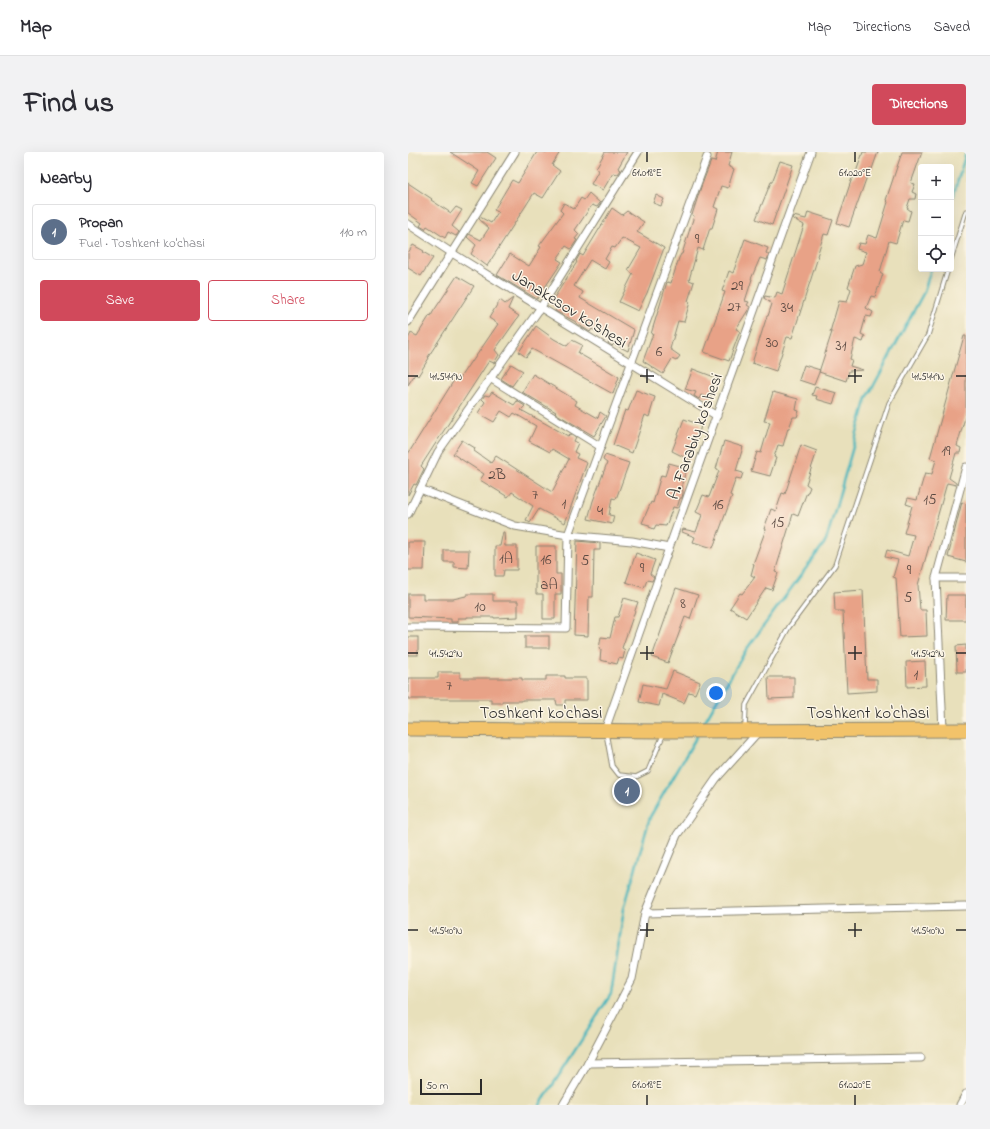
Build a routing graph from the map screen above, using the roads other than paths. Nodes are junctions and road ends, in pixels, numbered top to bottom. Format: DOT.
graph roads {
  1 [pos="638,152"];
  2 [pos="812,152"];
  3 [pos="512,153"];
  4 [pos="707,157"];
  5 [pos="966,211"];
  6 [pos="408,224"];
  7 [pos="954,249"];
  8 [pos="452,253"];
  9 [pos="947,272"];
  10 [pos="541,307"];
  11 [pos="408,322"];
  12 [pos="632,364"];
  13 [pos="490,378"];
  14 [pos="717,416"];
  15 [pos="601,447"];
  16 [pos="966,467"];
  17 [pos="420,489"];
  18 [pos="408,514"];
  19 [pos="568,535"];
  20 [pos="669,548"];
  21 [pos="936,578"];
  22 [pos="966,578"];
  23 [pos="408,627"];
  24 [pos="408,729"];
  25 [pos="605,730"];
  26 [pos="943,730"];
  27 [pos="966,730"];
  28 [pos="670,731"];
  29 [pos="745,731"];
  30 [pos="759,731"];
  31 [pos="966,906"];
  32 [pos="644,912"];
  33 [pos="921,1058"];
  34 [pos="588,1063"];
  35 [pos="966,1094"];
  36 [pos="563,1105"];
  37 [pos="960,1105"];
  1 -- 10 [label="street"];
  2 -- 14 [label="street, A. Farabiy ko'shesi"];
  3 -- 8 [label="street"];
  4 -- 12 [label="street"];
  5 -- 7 [label="lane"];
  6 -- 8 [label="street, Janakesov ko'shesi"];
  8 -- 10 [label="street, Janakesov ko'shesi"];
  8 -- 11 [label="street"];
  9 -- 29 [label="lane"];
  10 -- 12 [label="street, Janakesov ko'shesi"];
  10 -- 13 [label="street"];
  12 -- 14 [label="street, Janakesov ko'shesi"];
  12 -- 15 [label="street"];
  13 -- 15 [label="street"];
  13 -- 17 [label="street"];
  14 -- 20 [label="street, A. Farabiy ko'shesi"];
  15 -- 19 [label="street"];
  16 -- 21 [label="street"];
  17 -- 18 [label="street"];
  17 -- 19 [label="street"];
  19 -- 20 [label="street"];
  19 -- 23 [label="street"];
  20 -- 25 [label="street, A. Farabiy ko'shesi"];
  21 -- 22 [label="street"];
  21 -- 26 [label="street"];
  24 -- 25 [label="highway, Toshkent ko'chasi"];
  25 -- 28 [label="highway, Toshkent ko'chasi"];
  25 -- 28 [label="lane"];
  26 -- 27 [label="highway, Toshkent ko'chasi"];
  26 -- 30 [label="highway, Toshkent ko'chasi"];
  28 -- 29 [label="highway, Toshkent ko'chasi"];
  29 -- 30 [label="highway, Toshkent ko'chasi"];
  30 -- 32 [label="street"];
  31 -- 32 [label="street"];
  32 -- 34 [label="street"];
  33 -- 34 [label="street"];
  34 -- 36 [label="street"];
  35 -- 37 [label="street"];
}
